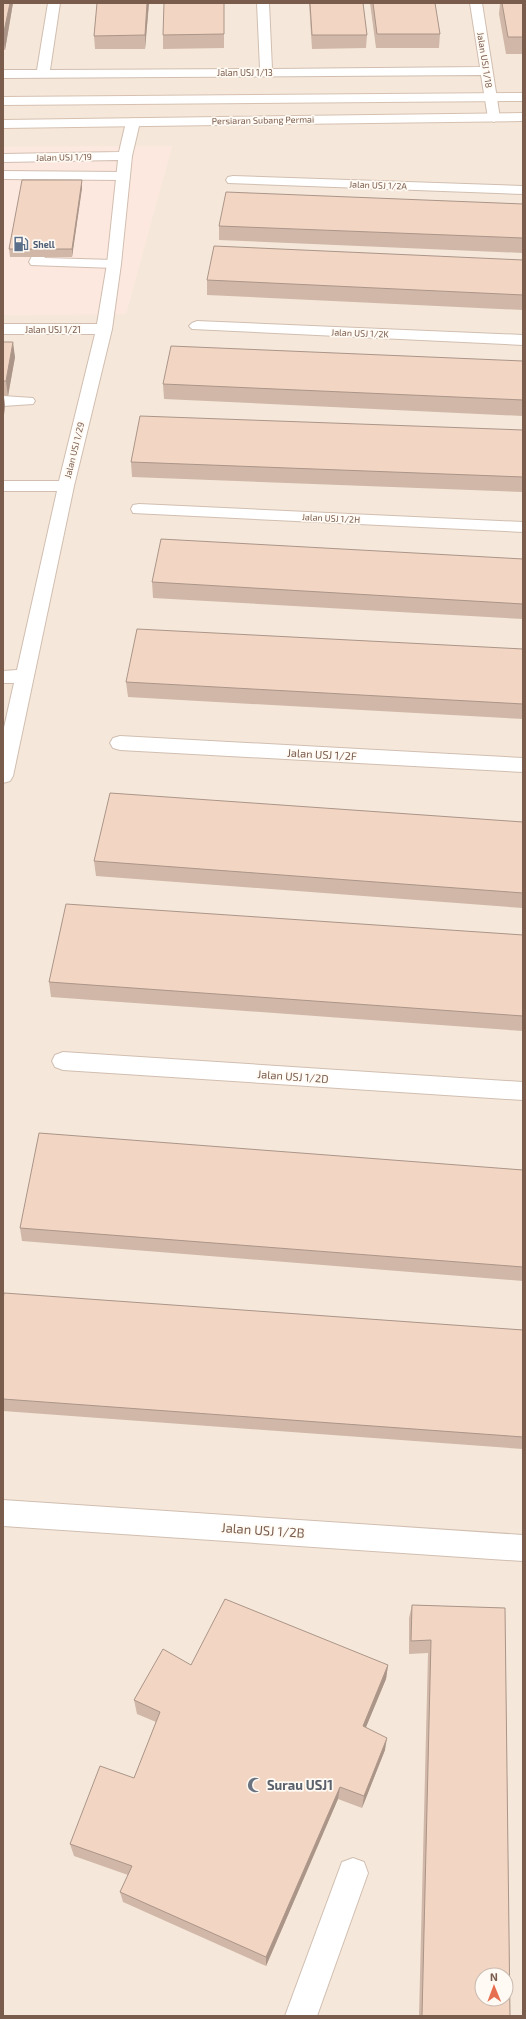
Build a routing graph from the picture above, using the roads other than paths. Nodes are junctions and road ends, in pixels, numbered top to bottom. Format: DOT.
graph roads {
  1 [pos="54,3"];
  2 [pos="263,3"];
  3 [pos="476,3"];
  4 [pos="487,70"];
  5 [pos="266,72"];
  6 [pos="3,74"];
  7 [pos="43,74"];
  8 [pos="491,97"];
  9 [pos="523,97"];
  10 [pos="3,101"];
  11 [pos="523,117"];
  12 [pos="494,118"];
  13 [pos="132,122"];
  14 [pos="3,124"];
  15 [pos="125,156"];
  16 [pos="3,158"];
  17 [pos="3,175"];
  18 [pos="123,176"];
  19 [pos="233,180"];
  20 [pos="523,190"];
  21 [pos="38,257"];
  22 [pos="114,264"];
  23 [pos="197,326"];
  24 [pos="3,329"];
  25 [pos="104,329"];
  26 [pos="523,340"];
  27 [pos="3,401"];
  28 [pos="27,401"];
  29 [pos="3,486"];
  30 [pos="66,486"];
  31 [pos="140,508"];
  32 [pos="523,527"];
  33 [pos="23,676"];
  34 [pos="3,677"];
  35 [pos="120,742"];
  36 [pos="523,765"];
  37 [pos="3,776"];
  38 [pos="62,1061"];
  39 [pos="523,1091"];
  40 [pos="3,1513"];
  41 [pos="523,1548"];
  42 [pos="353,1873"];
  43 [pos="301,2016"];
  1 -- 7 [label="street"];
  2 -- 5 [label="street"];
  3 -- 4 [label="street, Jalan USJ 1/18"];
  4 -- 5 [label="street, Jalan USJ 1/13"];
  4 -- 8 [label="street, Jalan USJ 1/18"];
  5 -- 7 [label="street, Jalan USJ 1/13"];
  6 -- 7 [label="street, Jalan USJ 1/13"];
  8 -- 9 [label="street, Persiaran Subang Permai"];
  8 -- 10 [label="street, Persiaran Subang Permai"];
  8 -- 12 [label="street, Jalan USJ 1/18"];
  11 -- 12 [label="street, Persiaran Subang Permai"];
  12 -- 13 [label="street, Persiaran Subang Permai"];
  13 -- 14 [label="street, Persiaran Subang Permai"];
  13 -- 15 [label="street, Jalan USJ 1/29"];
  15 -- 16 [label="street, Jalan USJ 1/19"];
  15 -- 18 [label="street, Jalan USJ 1/29"];
  17 -- 18 [label="street"];
  18 -- 22 [label="street, Jalan USJ 1/29"];
  19 -- 20 [label="street, Jalan USJ 1/2A"];
  21 -- 22 [label="street"];
  22 -- 25 [label="street, Jalan USJ 1/29"];
  23 -- 26 [label="street, Jalan USJ 1/2K"];
  24 -- 25 [label="street, Jalan USJ 1/21"];
  25 -- 30 [label="street, Jalan USJ 1/29"];
  27 -- 28 [label="street"];
  29 -- 30 [label="street"];
  30 -- 33 [label="street, Jalan USJ 1/29"];
  31 -- 32 [label="street, Jalan USJ 1/2H"];
  33 -- 34 [label="street"];
  33 -- 37 [label="street, Jalan USJ 1/29"];
  35 -- 36 [label="street, Jalan USJ 1/2F"];
  38 -- 39 [label="street, Jalan USJ 1/2D"];
  40 -- 41 [label="street, Jalan USJ 1/2B"];
  42 -- 43 [label="street"];
}
